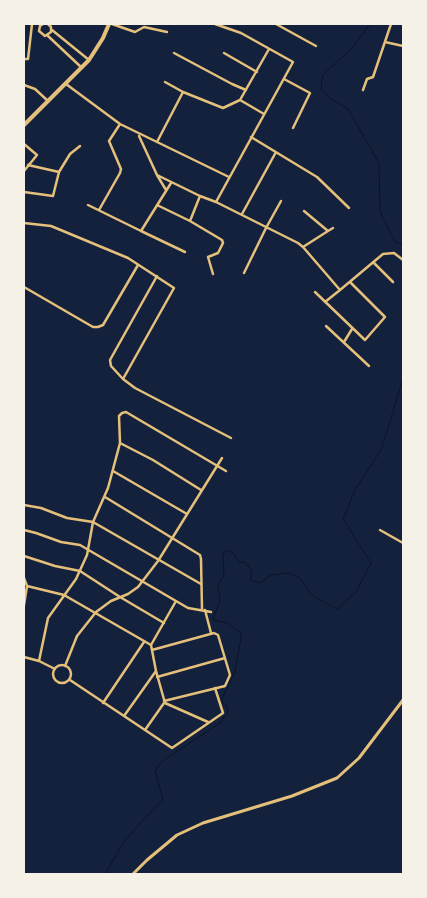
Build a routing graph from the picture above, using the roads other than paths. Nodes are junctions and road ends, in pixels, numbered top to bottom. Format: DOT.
graph roads {
  1 [pos="32,24"];
  2 [pos="43,24"];
  3 [pos="48,24"];
  4 [pos="110,24"];
  5 [pos="216,24"];
  6 [pos="276,24"];
  7 [pos="391,24"];
  8 [pos="52,30"];
  9 [pos="167,32"];
  10 [pos="48,36"];
  11 [pos="385,42"];
  12 [pos="70,45"];
  13 [pos="316,46"];
  14 [pos="403,46"];
  15 [pos="269,49"];
  16 [pos="65,52"];
  17 [pos="174,53"];
  18 [pos="224,53"];
  19 [pos="24,59"];
  20 [pos="89,60"];
  21 [pos="82,68"];
  22 [pos="257,72"];
  23 [pos="284,79"];
  24 [pos="165,82"];
  25 [pos="65,83"];
  26 [pos="24,85"];
  27 [pos="246,90"];
  28 [pos="363,90"];
  29 [pos="183,92"];
  30 [pos="240,100"];
  31 [pos="48,101"];
  32 [pos="264,115"];
  33 [pos="120,124"];
  34 [pos="24,125"];
  35 [pos="293,128"];
  36 [pos="138,134"];
  37 [pos="251,137"];
  38 [pos="157,142"];
  39 [pos="24,144"];
  40 [pos="80,146"];
  41 [pos="276,152"];
  42 [pos="28,165"];
  43 [pos="24,171"];
  44 [pos="59,172"];
  45 [pos="157,175"];
  46 [pos="229,178"];
  47 [pos="171,183"];
  48 [pos="166,190"];
  49 [pos="24,192"];
  50 [pos="200,196"];
  51 [pos="281,201"];
  52 [pos="216,202"];
  53 [pos="88,205"];
  54 [pos="157,205"];
  55 [pos="349,208"];
  56 [pos="99,210"];
  57 [pos="304,211"];
  58 [pos="242,214"];
  59 [pos="190,221"];
  60 [pos="24,223"];
  61 [pos="266,228"];
  62 [pos="333,228"];
  63 [pos="141,231"];
  64 [pos="328,231"];
  65 [pos="303,247"];
  66 [pos="185,252"];
  67 [pos="403,260"];
  68 [pos="372,262"];
  69 [pos="138,265"];
  70 [pos="244,273"];
  71 [pos="213,274"];
  72 [pos="156,276"];
  73 [pos="350,282"];
  74 [pos="393,282"];
  75 [pos="24,287"];
  76 [pos="340,290"];
  77 [pos="315,292"];
  78 [pos="325,302"];
  79 [pos="326,326"];
  80 [pos="352,328"];
  81 [pos="344,342"];
  82 [pos="369,366"];
  83 [pos="124,379"];
  84 [pos="231,438"];
  85 [pos="120,443"];
  86 [pos="222,458"];
  87 [pos="216,466"];
  88 [pos="113,470"];
  89 [pos="226,472"];
  90 [pos="201,490"];
  91 [pos="105,496"];
  92 [pos="24,505"];
  93 [pos="188,514"];
  94 [pos="94,522"];
  95 [pos="24,530"];
  96 [pos="380,530"];
  97 [pos="173,538"];
  98 [pos="403,543"];
  99 [pos="88,549"];
  100 [pos="24,556"];
  101 [pos="158,561"];
  102 [pos="80,572"];
  103 [pos="24,578"];
  104 [pos="143,581"];
  105 [pos="201,584"];
  106 [pos="27,586"];
  107 [pos="64,595"];
  108 [pos="120,598"];
  109 [pos="176,602"];
  110 [pos="24,605"];
  111 [pos="203,610"];
  112 [pos="96,612"];
  113 [pos="211,612"];
  114 [pos="164,623"];
  115 [pos="211,634"];
  116 [pos="144,641"];
  117 [pos="151,645"];
  118 [pos="152,650"];
  119 [pos="24,657"];
  120 [pos="225,658"];
  121 [pos="39,661"];
  122 [pos="65,666"];
  123 [pos="54,668"];
  124 [pos="156,671"];
  125 [pos="158,677"];
  126 [pos="70,680"];
  127 [pos="215,688"];
  128 [pos="403,700"];
  129 [pos="164,702"];
  130 [pos="103,703"];
  131 [pos="124,716"];
  132 [pos="208,722"];
  133 [pos="145,730"];
  134 [pos="133,874"];
  1 -- 19 [label="street"];
  2 -- 10 [label="street"];
  3 -- 8 [label="street"];
  4 -- 9 [label="street"];
  4 -- 20 [label="main road"];
  5 -- 15 [label="street"];
  6 -- 13 [label="street"];
  7 -- 11 [label="street"];
  8 -- 10 [label="street"];
  8 -- 12 [label="street"];
  10 -- 16 [label="street"];
  11 -- 14 [label="street"];
  11 -- 28 [label="street"];
  12 -- 16 [label="street"];
  12 -- 20 [label="street"];
  15 -- 22 [label="street"];
  15 -- 23 [label="street"];
  16 -- 21 [label="street"];
  17 -- 27 [label="street"];
  18 -- 22 [label="street"];
  20 -- 21 [label="main road"];
  21 -- 25 [label="main road"];
  22 -- 27 [label="street"];
  23 -- 32 [label="street"];
  23 -- 35 [label="street"];
  24 -- 29 [label="street"];
  25 -- 31 [label="main road"];
  25 -- 33 [label="street"];
  26 -- 31 [label="street"];
  27 -- 30 [label="street"];
  29 -- 30 [label="street"];
  29 -- 38 [label="street"];
  30 -- 32 [label="street"];
  31 -- 34 [label="main road"];
  32 -- 37 [label="street"];
  33 -- 36 [label="street"];
  33 -- 56 [label="street"];
  36 -- 38 [label="street"];
  36 -- 45 [label="street"];
  37 -- 41 [label="street"];
  37 -- 46 [label="street"];
  38 -- 46 [label="street"];
  39 -- 42 [label="street"];
  40 -- 44 [label="street"];
  41 -- 55 [label="street"];
  41 -- 58 [label="street"];
  42 -- 43 [label="street"];
  42 -- 44 [label="street"];
  44 -- 49 [label="street"];
  45 -- 47 [label="street"];
  45 -- 48 [label="street"];
  46 -- 52 [label="street"];
  47 -- 48 [label="street"];
  47 -- 50 [label="street"];
  48 -- 54 [label="street"];
  50 -- 52 [label="street"];
  50 -- 59 [label="street"];
  51 -- 61 [label="street"];
  52 -- 58 [label="street"];
  53 -- 56 [label="street"];
  54 -- 59 [label="street"];
  54 -- 63 [label="street"];
  56 -- 63 [label="street"];
  57 -- 64 [label="street"];
  58 -- 61 [label="street"];
  59 -- 71 [label="street"];
  60 -- 69 [label="street"];
  61 -- 65 [label="street"];
  61 -- 70 [label="street"];
  62 -- 64 [label="street"];
  63 -- 66 [label="street"];
  64 -- 65 [label="street"];
  65 -- 76 [label="street"];
  67 -- 68 [label="street"];
  68 -- 73 [label="street"];
  68 -- 74 [label="street"];
  69 -- 72 [label="street"];
  69 -- 75 [label="street"];
  72 -- 83 [label="street"];
  72 -- 83 [label="street"];
  73 -- 76 [label="street"];
  73 -- 80 [label="street"];
  76 -- 78 [label="street"];
  77 -- 78 [label="street"];
  78 -- 80 [label="street"];
  79 -- 81 [label="street"];
  80 -- 81 [label="street"];
  81 -- 82 [label="street"];
  83 -- 84 [label="street"];
  85 -- 87 [label="street"];
  85 -- 88 [label="street"];
  85 -- 90 [label="street"];
  86 -- 87 [label="street"];
  87 -- 89 [label="street"];
  87 -- 90 [label="street"];
  88 -- 91 [label="street"];
  88 -- 93 [label="street"];
  90 -- 93 [label="street"];
  91 -- 94 [label="street"];
  91 -- 97 [label="street"];
  92 -- 94 [label="street"];
  93 -- 97 [label="street"];
  94 -- 99 [label="street"];
  94 -- 101 [label="street"];
  95 -- 99 [label="street"];
  96 -- 98 [label="street"];
  97 -- 101 [label="street"];
  97 -- 105 [label="street"];
  99 -- 102 [label="street"];
  99 -- 104 [label="street"];
  100 -- 102 [label="street"];
  101 -- 104 [label="street"];
  101 -- 105 [label="street"];
  102 -- 107 [label="street"];
  102 -- 108 [label="street"];
  103 -- 106 [label="street"];
  104 -- 108 [label="street"];
  104 -- 109 [label="street"];
  105 -- 111 [label="street"];
  106 -- 107 [label="street"];
  106 -- 110 [label="street"];
  107 -- 112 [label="street"];
  107 -- 121 [label="street"];
  108 -- 112 [label="street"];
  108 -- 114 [label="street"];
  109 -- 111 [label="street"];
  109 -- 114 [label="street"];
  111 -- 113 [label="street"];
  111 -- 115 [label="street"];
  112 -- 116 [label="street"];
  112 -- 122 [label="street"];
  114 -- 117 [label="street"];
  115 -- 118 [label="street"];
  115 -- 120 [label="street"];
  116 -- 117 [label="street"];
  116 -- 130 [label="street"];
  117 -- 118 [label="street"];
  118 -- 124 [label="street"];
  119 -- 121 [label="street"];
  120 -- 125 [label="street"];
  120 -- 127 [label="street"];
  121 -- 123 [label="street"];
  122 -- 123 [label="street"];
  122 -- 126 [label="street"];
  123 -- 126 [label="street"];
  124 -- 125 [label="street"];
  124 -- 131 [label="street"];
  125 -- 129 [label="street"];
  126 -- 130 [label="street"];
  127 -- 129 [label="street"];
  127 -- 132 [label="street"];
  128 -- 134 [label="street"];
  129 -- 132 [label="street"];
  129 -- 133 [label="street"];
  130 -- 131 [label="street"];
  131 -- 133 [label="street"];
  132 -- 133 [label="street"];
}
